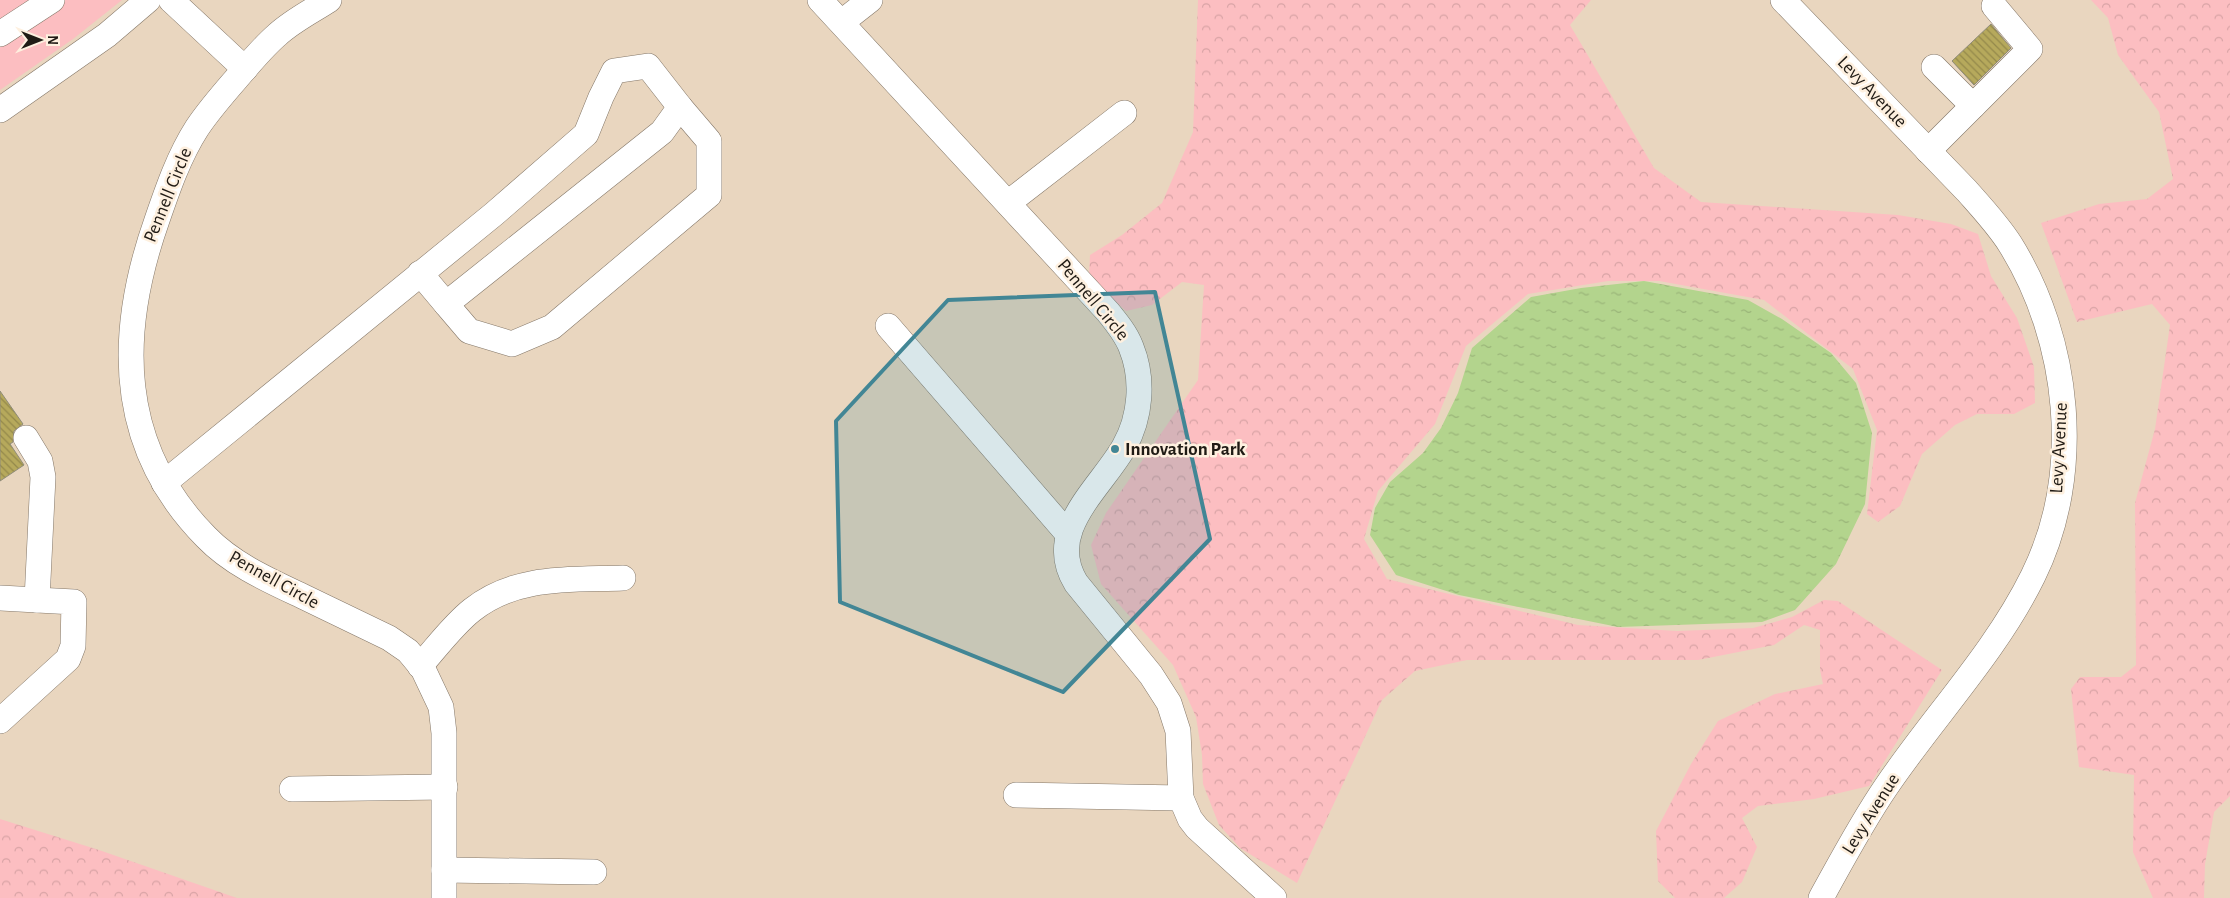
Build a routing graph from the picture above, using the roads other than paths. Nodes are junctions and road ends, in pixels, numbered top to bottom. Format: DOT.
graph roads {
  1 [pos="52,0"];
  2 [pos="148,0"];
  3 [pos="171,0"];
  4 [pos="329,0"];
  5 [pos="820,0"];
  6 [pos="870,0"];
  7 [pos="1783,0"];
  8 [pos="1994,6"];
  9 [pos="842,22"];
  10 [pos="0,34"];
  11 [pos="1934,67"];
  12 [pos="245,69"];
  13 [pos="1973,106"];
  14 [pos="680,107"];
  15 [pos="0,110"];
  16 [pos="1124,113"];
  17 [pos="1928,151"];
  18 [pos="1008,203"];
  19 [pos="420,273"];
  20 [pos="446,304"];
  21 [pos="888,326"];
  22 [pos="26,438"];
  23 [pos="164,483"];
  24 [pos="1068,534"];
  25 [pos="623,578"];
  26 [pos="0,598"];
  27 [pos="37,600"];
  28 [pos="420,666"];
  29 [pos="0,721"];
  30 [pos="445,787"];
  31 [pos="292,789"];
  32 [pos="1016,795"];
  33 [pos="1181,798"];
  34 [pos="444,870"];
  35 [pos="594,872"];
  36 [pos="444,898"];
  37 [pos="1274,898"];
  38 [pos="1821,898"];
  1 -- 10 [label="street"];
  2 -- 15 [label="street"];
  3 -- 12 [label="street"];
  4 -- 12 [label="street, Pennell Circle"];
  5 -- 9 [label="street, Pennell Circle"];
  6 -- 9 [label="street"];
  7 -- 17 [label="street, Levy Avenue"];
  8 -- 13 [label="street"];
  9 -- 18 [label="street, Pennell Circle"];
  11 -- 13 [label="street"];
  12 -- 23 [label="street, Pennell Circle"];
  13 -- 17 [label="street"];
  14 -- 19 [label="street"];
  14 -- 20 [label="street"];
  14 -- 20 [label="street"];
  16 -- 18 [label="street"];
  17 -- 38 [label="street, Levy Avenue"];
  18 -- 24 [label="street, Pennell Circle"];
  19 -- 20 [label="street"];
  19 -- 23 [label="street"];
  21 -- 24 [label="street"];
  22 -- 27 [label="street"];
  23 -- 28 [label="street, Pennell Circle"];
  24 -- 33 [label="street, Pennell Circle"];
  25 -- 28 [label="street"];
  26 -- 27 [label="street"];
  27 -- 29 [label="street"];
  28 -- 30 [label="street, Pennell Circle"];
  30 -- 31 [label="street"];
  30 -- 34 [label="street, Pennell Circle"];
  32 -- 33 [label="street"];
  33 -- 37 [label="street, Pennell Circle"];
  34 -- 35 [label="street"];
  34 -- 36 [label="street, Pennell Circle"];
}
